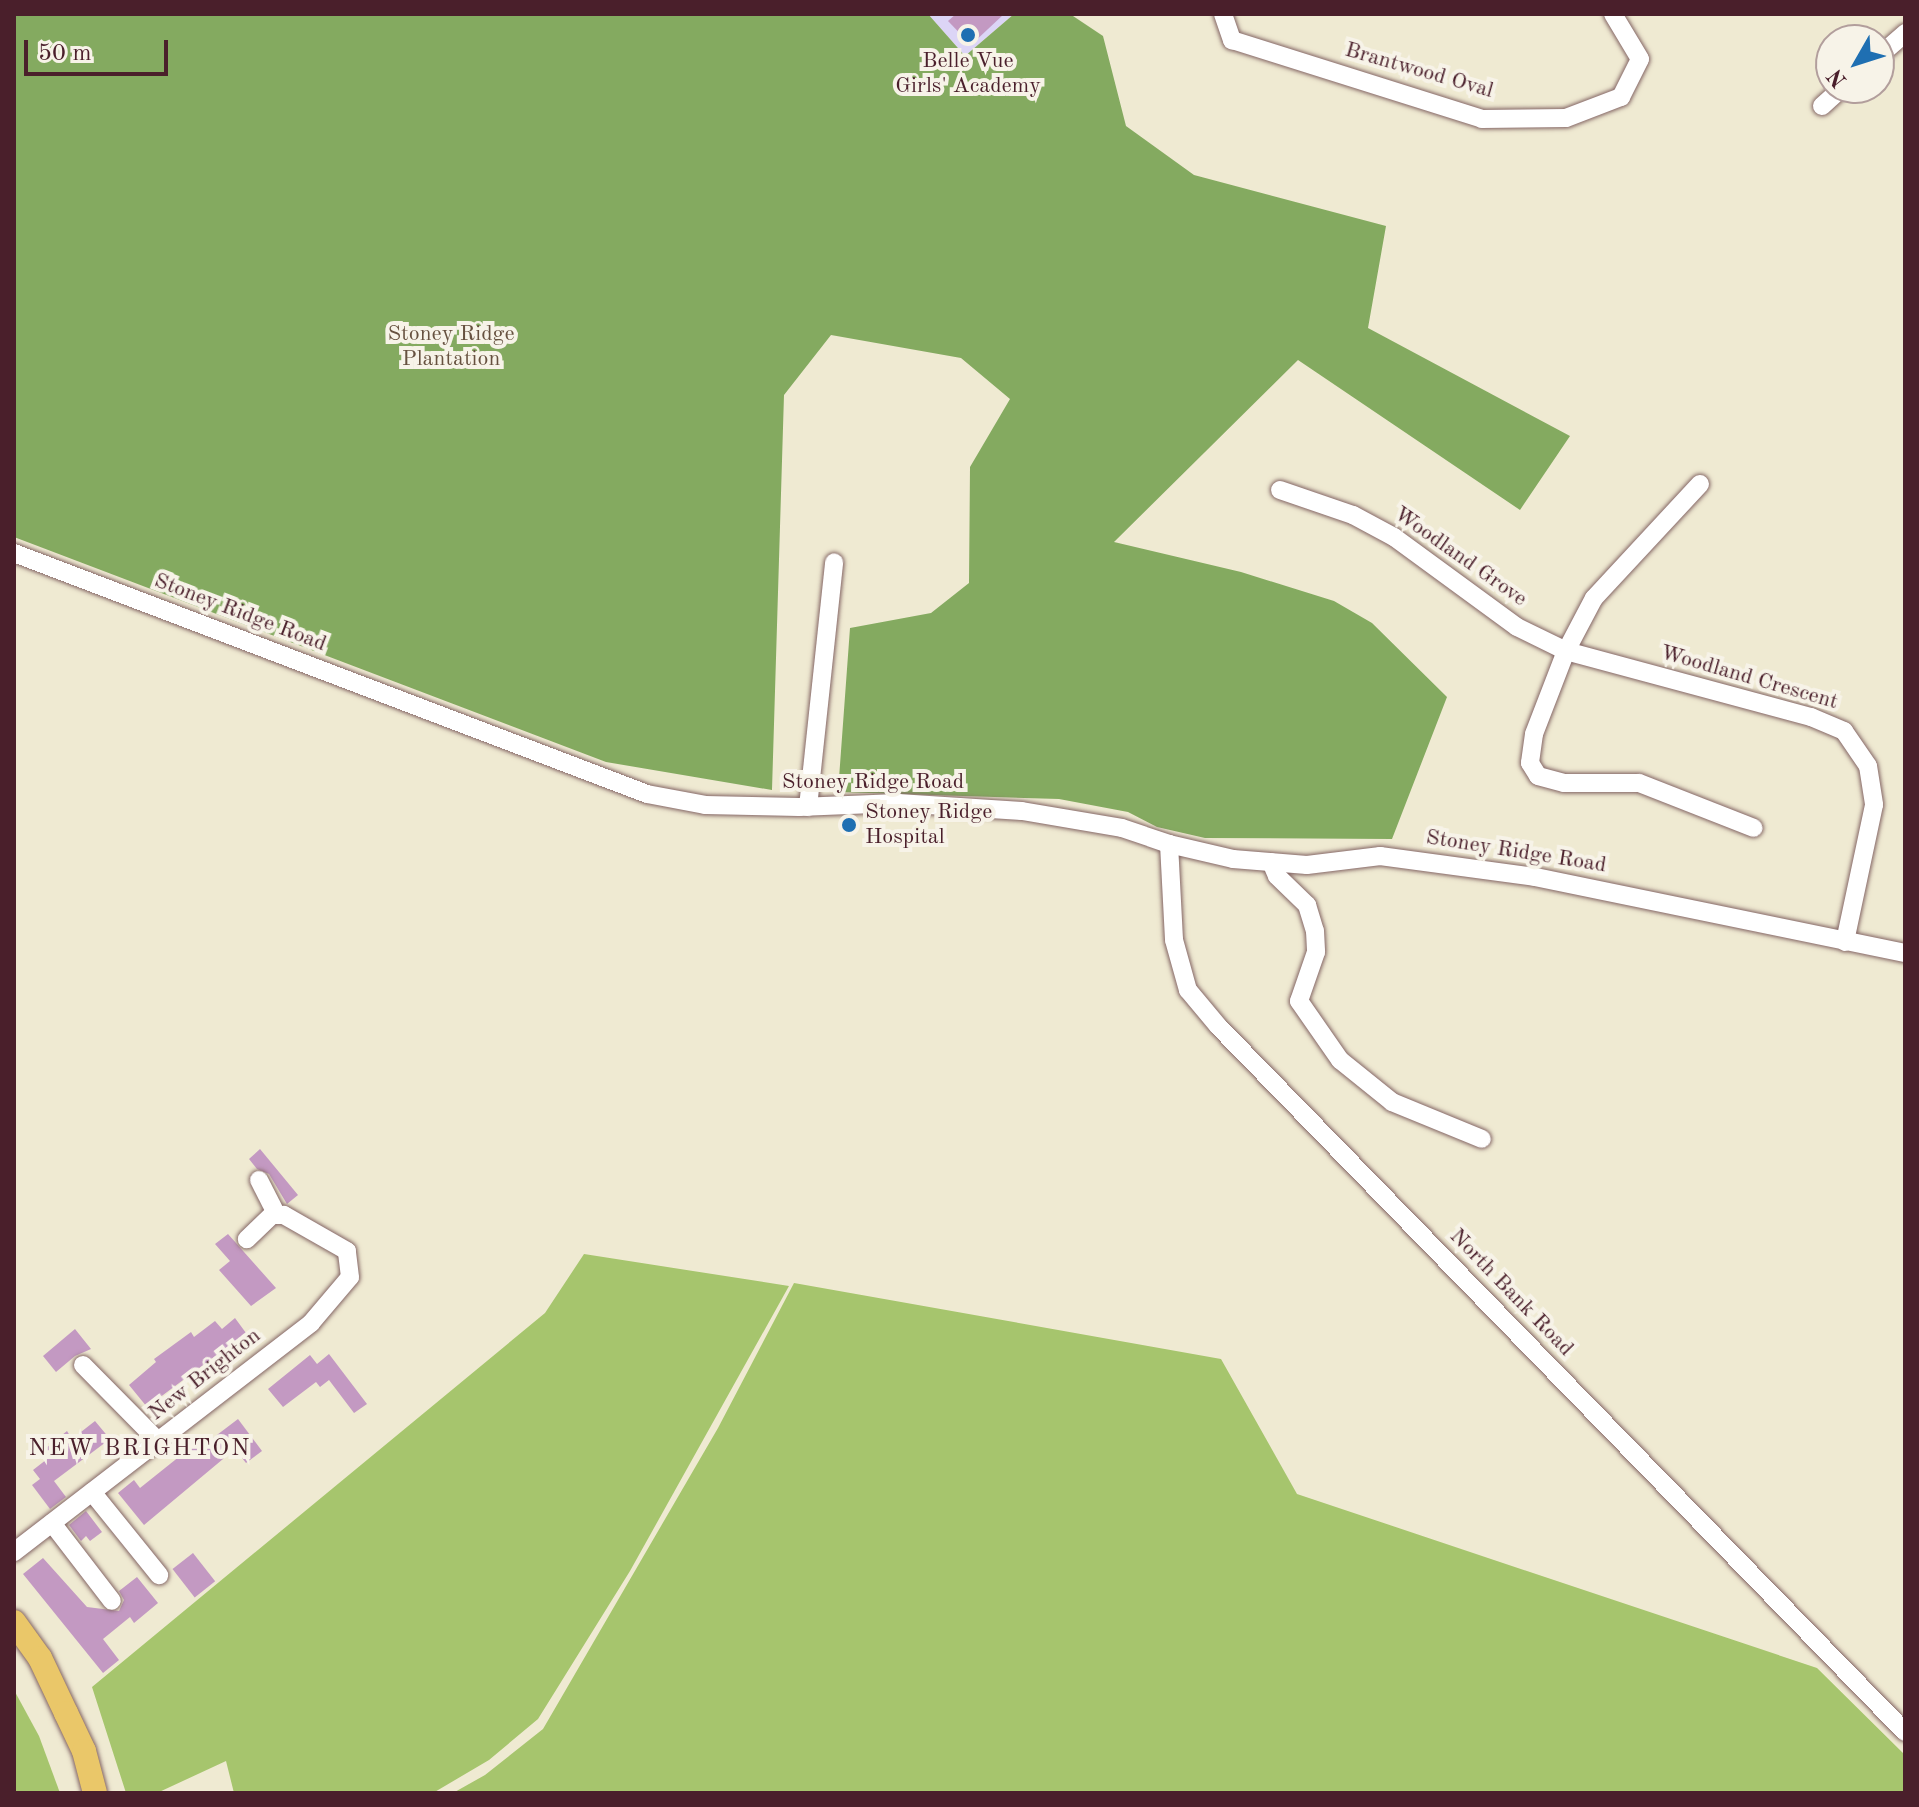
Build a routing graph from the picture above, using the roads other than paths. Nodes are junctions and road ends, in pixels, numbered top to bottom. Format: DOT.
graph roads {
  1 [pos="1223,14"];
  2 [pos="1613,14"];
  3 [pos="1700,484"];
  4 [pos="1280,490"];
  5 [pos="14,553"];
  6 [pos="834,562"];
  7 [pos="1566,651"];
  8 [pos="808,807"];
  9 [pos="1754,828"];
  10 [pos="1169,844"];
  11 [pos="1271,862"];
  12 [pos="1845,942"];
  13 [pos="1905,953"];
  14 [pos="1482,1139"];
  15 [pos="259,1180"];
  16 [pos="276,1214"];
  17 [pos="247,1239"];
  18 [pos="83,1365"];
  19 [pos="158,1441"];
  20 [pos="92,1492"];
  21 [pos="52,1523"];
  22 [pos="14,1552"];
  23 [pos="159,1575"];
  24 [pos="112,1601"];
  25 [pos="14,1622"];
  26 [pos="1905,1732"];
  27 [pos="95,1793"];
  1 -- 2 [label="street, Brantwood Oval"];
  3 -- 7 [label="street"];
  4 -- 7 [label="street, Woodland Grove"];
  5 -- 8 [label="street, Stoney Ridge Road"];
  6 -- 8 [label="street"];
  7 -- 9 [label="street"];
  7 -- 12 [label="street, Woodland Crescent"];
  8 -- 10 [label="street, Stoney Ridge Road"];
  10 -- 11 [label="street, Stoney Ridge Road"];
  10 -- 26 [label="street, North Bank Road"];
  11 -- 12 [label="street, Stoney Ridge Road"];
  11 -- 14 [label="street"];
  12 -- 13 [label="street, Stoney Ridge Road"];
  15 -- 16 [label="street"];
  16 -- 17 [label="street"];
  16 -- 19 [label="street, New Brighton"];
  18 -- 19 [label="street"];
  19 -- 20 [label="street, New Brighton"];
  20 -- 21 [label="street, New Brighton"];
  20 -- 23 [label="street"];
  21 -- 22 [label="street, New Brighton"];
  21 -- 24 [label="street"];
  25 -- 27 [label="main road"];
}
